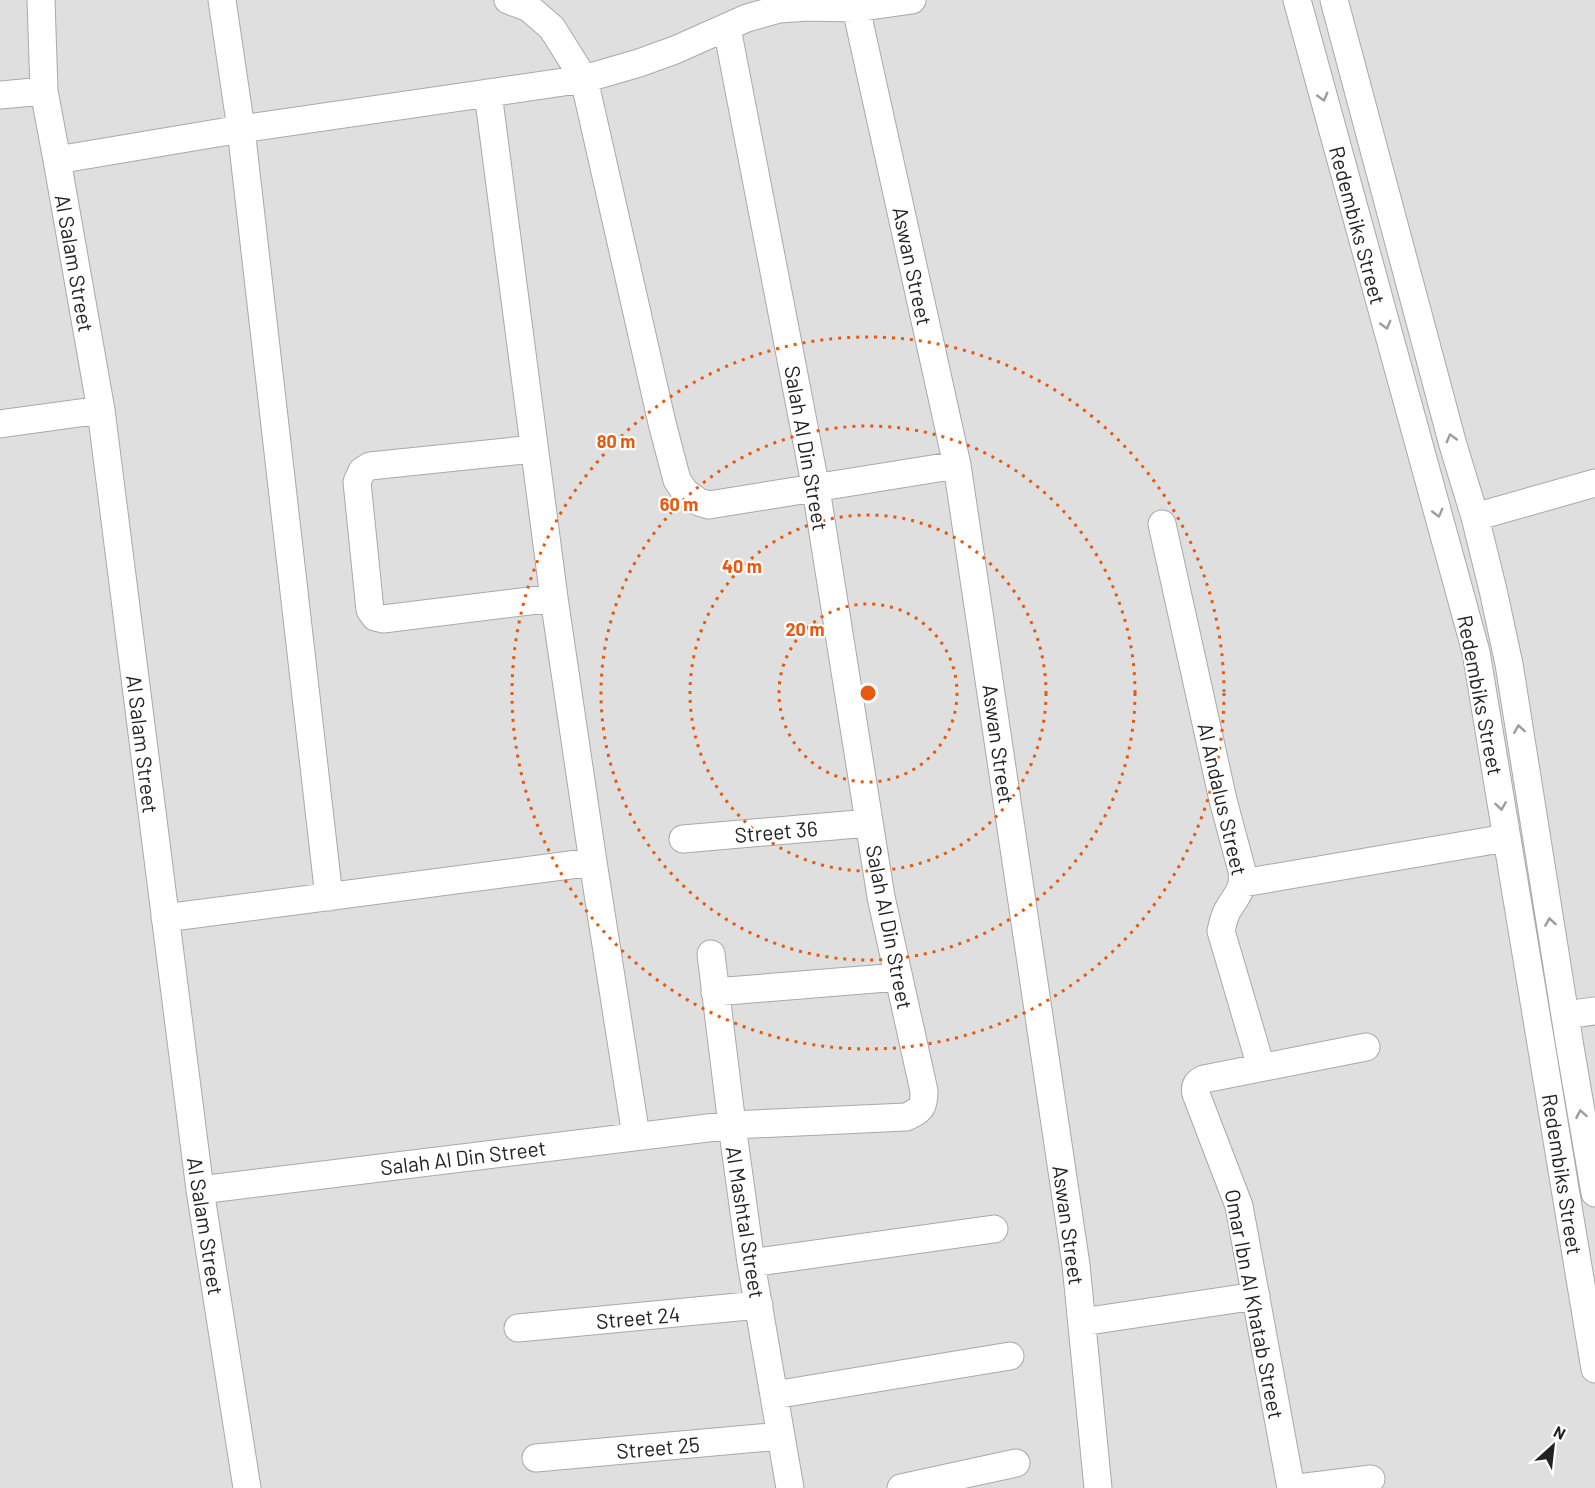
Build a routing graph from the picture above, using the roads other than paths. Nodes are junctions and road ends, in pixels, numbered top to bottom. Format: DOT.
graph roads {
  1 [pos="41,0"];
  2 [pos="222,0"];
  3 [pos="508,0"];
  4 [pos="912,0"];
  5 [pos="1297,0"];
  6 [pos="1334,0"];
  7 [pos="856,8"];
  8 [pos="727,28"];
  9 [pos="1350,60"];
  10 [pos="1315,69"];
  11 [pos="584,79"];
  12 [pos="44,91"];
  13 [pos="488,93"];
  14 [pos="0,95"];
  15 [pos="240,129"];
  16 [pos="57,160"];
  17 [pos="101,410"];
  18 [pos="0,424"];
  19 [pos="534,449"];
  20 [pos="957,465"];
  21 [pos="1595,483"];
  22 [pos="816,489"];
  23 [pos="1475,517"];
  24 [pos="1162,524"];
  25 [pos="554,598"];
  26 [pos="869,823"];
  27 [pos="1506,838"];
  28 [pos="682,839"];
  29 [pos="593,862"];
  30 [pos="1243,882"];
  31 [pos="329,897"];
  32 [pos="165,918"];
  33 [pos="711,954"];
  34 [pos="899,977"];
  35 [pos="715,992"];
  36 [pos="1595,1011"];
  37 [pos="1565,1015"];
  38 [pos="1366,1047"];
  39 [pos="1261,1067"];
  40 [pos="732,1125"];
  41 [pos="636,1136"];
  42 [pos="200,1190"];
  43 [pos="1595,1193"];
  44 [pos="994,1229"];
  45 [pos="751,1263"];
  46 [pos="1256,1296"];
  47 [pos="759,1305"];
  48 [pos="1082,1322"];
  49 [pos="518,1328"];
  50 [pos="1010,1356"];
  51 [pos="1595,1369"];
  52 [pos="774,1395"];
  53 [pos="781,1436"];
  54 [pos="536,1458"];
  55 [pos="1016,1463"];
  56 [pos="1371,1479"];
  57 [pos="247,1488"];
  58 [pos="790,1488"];
  59 [pos="901,1488"];
  60 [pos="1098,1488"];
  61 [pos="1300,1488"];
  1 -- 12 [label="street, Al Salam Street"];
  2 -- 15 [label="street"];
  3 -- 11 [label="street"];
  4 -- 7 [label="street"];
  5 -- 10 [label="street, Redembiks Street"];
  6 -- 9 [label="street, Redembiks Street"];
  7 -- 8 [label="street"];
  7 -- 20 [label="street, Aswan Street"];
  8 -- 11 [label="street"];
  8 -- 22 [label="street, Salah Al Din Street"];
  9 -- 10 [label="street"];
  23 -- 9 [label="street, Redembiks Street, one-way"];
  10 -- 27 [label="street, Redembiks Street, one-way"];
  11 -- 13 [label="street"];
  11 -- 22 [label="street"];
  12 -- 14 [label="street"];
  12 -- 16 [label="street, Al Salam Street"];
  13 -- 15 [label="street"];
  13 -- 19 [label="street"];
  15 -- 16 [label="street"];
  15 -- 31 [label="street"];
  16 -- 17 [label="street, Al Salam Street"];
  17 -- 18 [label="street"];
  17 -- 32 [label="street, Al Salam Street"];
  19 -- 25 [label="street"];
  19 -- 25 [label="street"];
  20 -- 22 [label="street"];
  20 -- 48 [label="street, Aswan Street"];
  21 -- 23 [label="street"];
  22 -- 26 [label="street, Salah Al Din Street"];
  37 -- 23 [label="street, Redembiks Street, one-way"];
  24 -- 30 [label="street, Al Andalus Street"];
  25 -- 29 [label="street"];
  26 -- 28 [label="street, Street 36"];
  26 -- 34 [label="street, Salah Al Din Street"];
  27 -- 30 [label="street"];
  27 -- 51 [label="street, Redembiks Street"];
  29 -- 31 [label="street"];
  29 -- 41 [label="street"];
  30 -- 39 [label="street, Al Andalus Street"];
  31 -- 32 [label="street"];
  32 -- 42 [label="street, Al Salam Street"];
  33 -- 35 [label="street, Al Mashtal Street"];
  34 -- 35 [label="street"];
  34 -- 40 [label="street, Salah Al Din Street"];
  35 -- 40 [label="street, Al Mashtal Street"];
  36 -- 37 [label="street"];
  43 -- 37 [label="street, Redembiks Street, one-way"];
  38 -- 39 [label="street, Omar Ibn Al Khatab Street"];
  39 -- 46 [label="street, Omar Ibn Al Khatab Street"];
  40 -- 41 [label="street, Salah Al Din Street"];
  40 -- 45 [label="street, Al Mashtal Street"];
  41 -- 42 [label="street, Salah Al Din Street"];
  42 -- 57 [label="street, Al Salam Street"];
  44 -- 45 [label="street"];
  45 -- 47 [label="street, Al Mashtal Street"];
  46 -- 48 [label="street"];
  46 -- 61 [label="street, Omar Ibn Al Khatab Street"];
  47 -- 49 [label="street, Street 24"];
  47 -- 52 [label="street, Al Mashtal Street"];
  48 -- 60 [label="street, Aswan Street"];
  50 -- 52 [label="street"];
  52 -- 53 [label="street, Al Mashtal Street"];
  53 -- 54 [label="street, Street 25"];
  53 -- 58 [label="street, Al Mashtal Street"];
  55 -- 59 [label="street"];
  56 -- 61 [label="street"];
}
